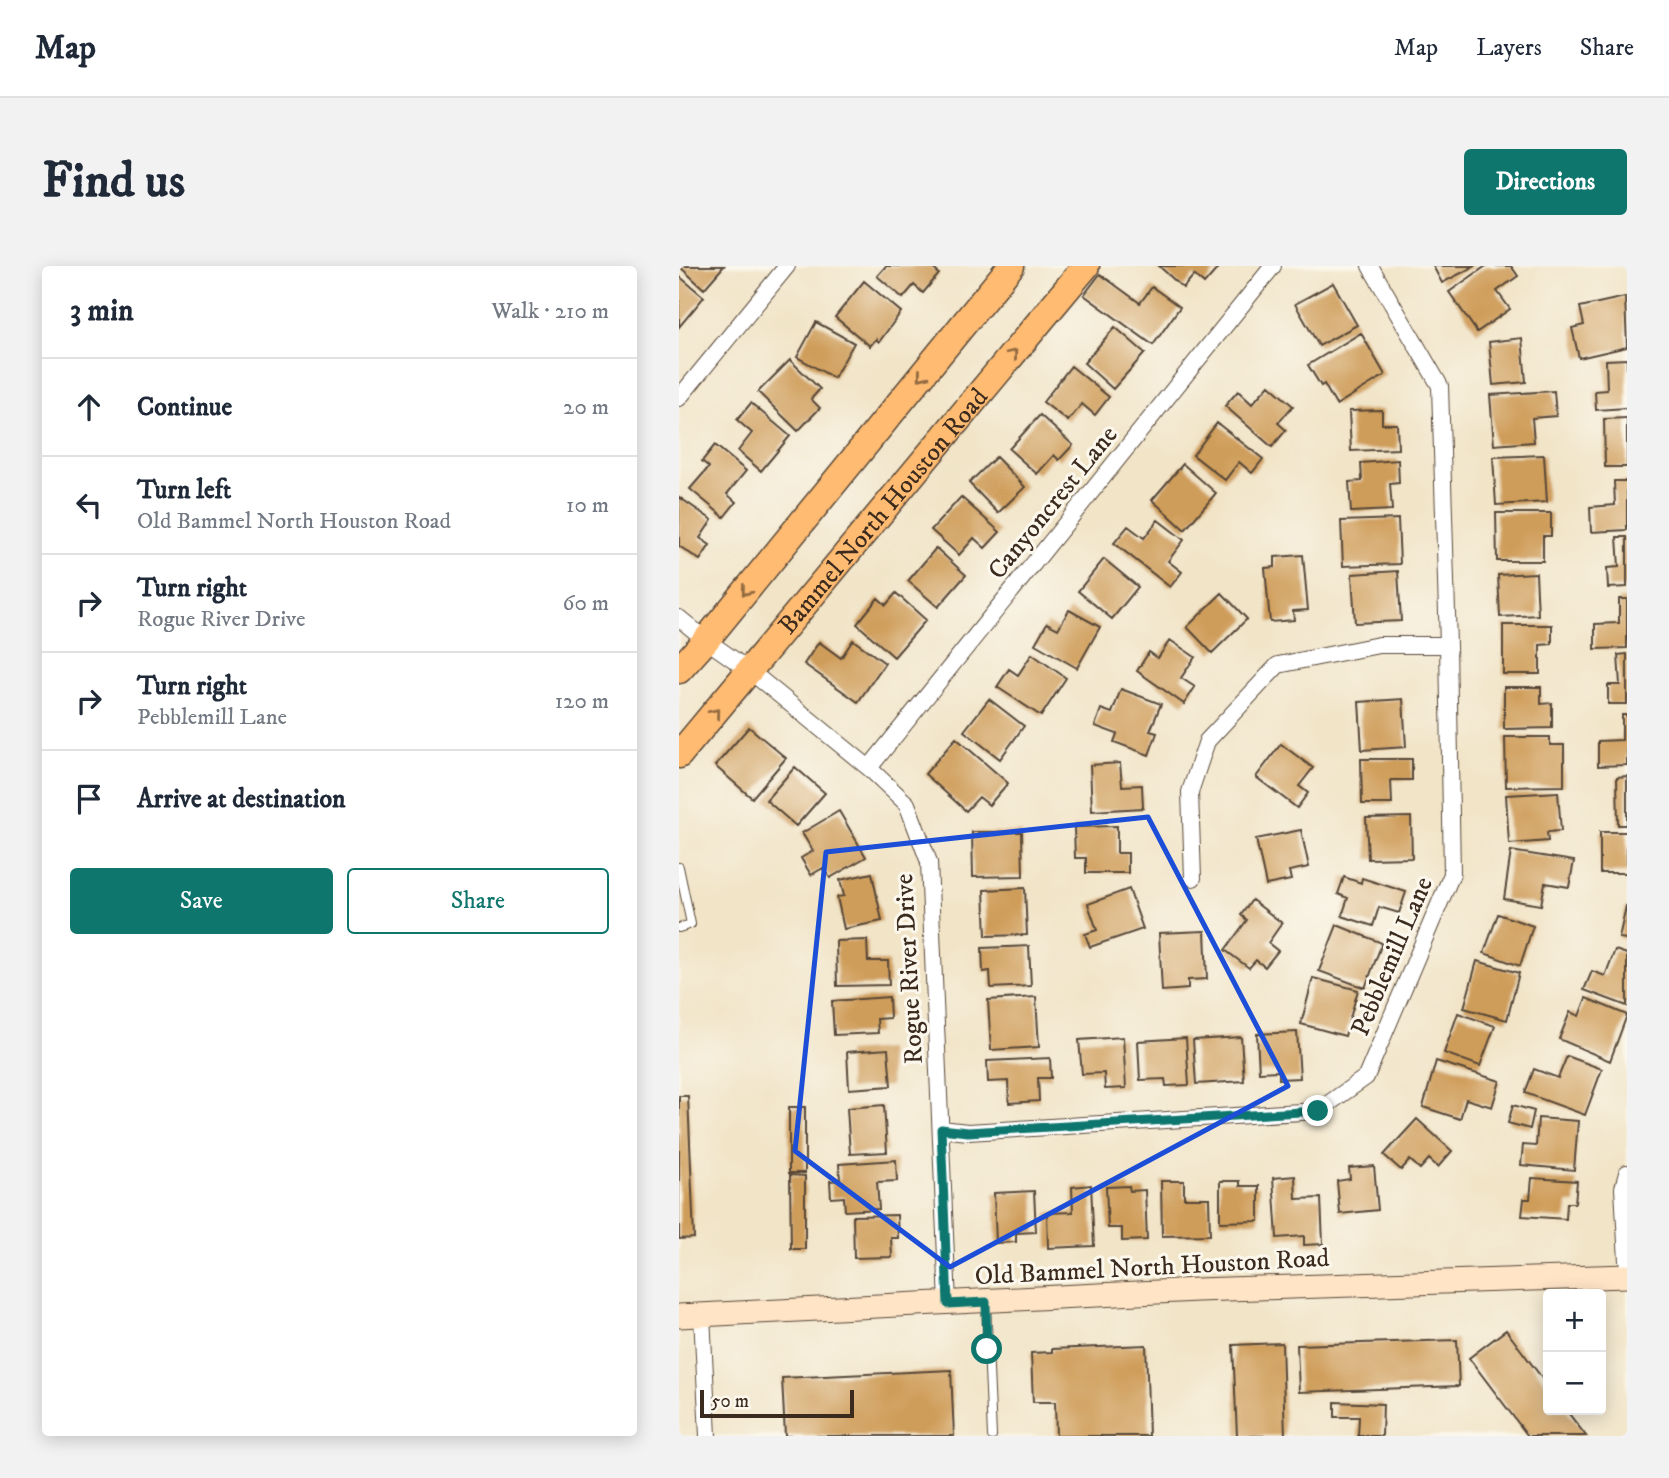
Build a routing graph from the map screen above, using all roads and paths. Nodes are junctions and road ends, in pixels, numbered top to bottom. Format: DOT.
graph roads {
  1 [pos="787,266"];
  2 [pos="1011,266"];
  3 [pos="1086,266"];
  4 [pos="1273,266"];
  5 [pos="1370,266"];
  6 [pos="679,398"];
  7 [pos="679,618"];
  8 [pos="706,640"];
  9 [pos="1448,645"];
  10 [pos="679,670"];
  11 [pos="750,671"];
  12 [pos="679,755"];
  13 [pos="869,768"];
  14 [pos="679,867"];
  15 [pos="1193,878"];
  16 [pos="679,928"];
  17 [pos="941,1129"];
  18 [pos="1627,1173"];
  19 [pos="1627,1261"];
  20 [pos="1627,1276"];
  21 [pos="986,1302"];
  22 [pos="948,1304"];
  23 [pos="702,1315"];
  24 [pos="679,1316"];
  25 [pos="708,1436"];
  26 [pos="992,1436"];
  1 -- 6 [label="street"];
  2 -- 8 [label="main road, Bammel North Houston Road, one-way"];
  11 -- 3 [label="main road, Bammel North Houston Road, one-way"];
  4 -- 13 [label="street, Canyoncrest Lane"];
  5 -- 9 [label="street, Pebblemill Lane"];
  7 -- 8 [label="street, Rogue River Drive"];
  8 -- 10 [label="main road, Bammel North Houston Road"];
  8 -- 11 [label="street, Rogue River Drive"];
  9 -- 15 [label="street"];
  9 -- 17 [label="street, Pebblemill Lane"];
  12 -- 11 [label="main road, Bammel North Houston Road, one-way"];
  11 -- 13 [label="street, Rogue River Drive"];
  13 -- 17 [label="street, Rogue River Drive"];
  14 -- 16 [label="lane"];
  17 -- 22 [label="street, Rogue River Drive"];
  18 -- 19 [label="street"];
  20 -- 21 [label="street, Old Bammel North Houston Road"];
  21 -- 22 [label="street, Old Bammel North Houston Road"];
  21 -- 26 [label="lane"];
  22 -- 23 [label="street, Old Bammel North Houston Road"];
  23 -- 24 [label="street, Old Bammel North Houston Road"];
  23 -- 25 [label="street"];
}
